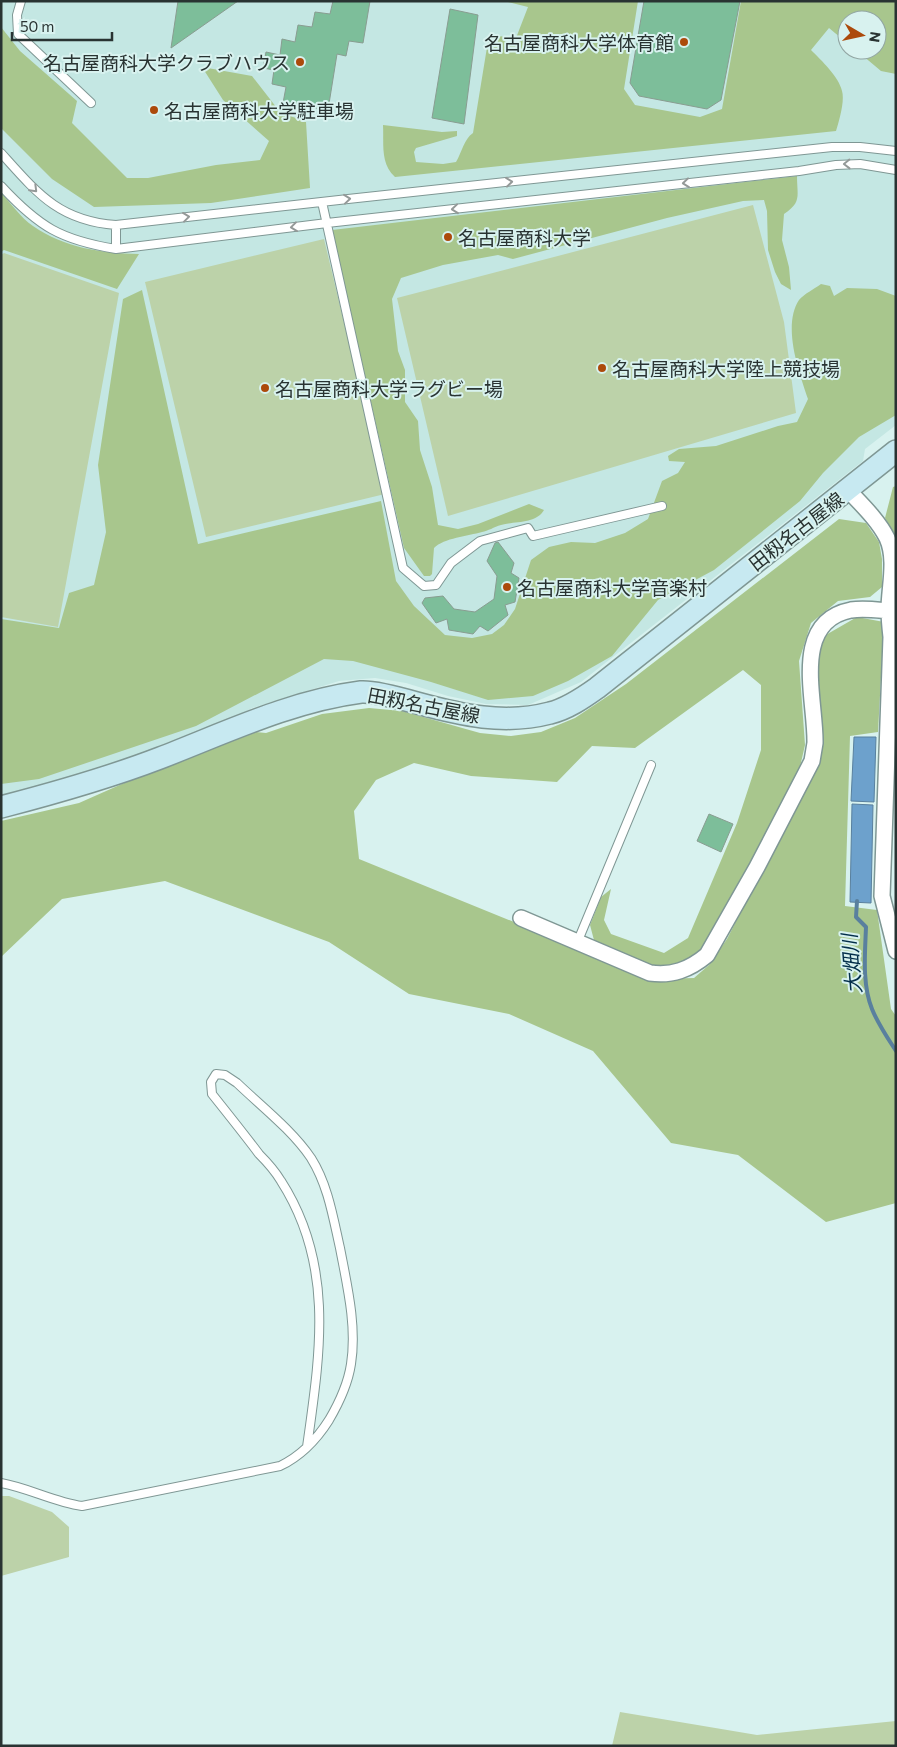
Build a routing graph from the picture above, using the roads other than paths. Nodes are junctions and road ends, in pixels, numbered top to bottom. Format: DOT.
graph roads {
  1 [pos="22,1"];
  2 [pos="91,102"];
  3 [pos="896,152"];
  4 [pos="1,153"];
  5 [pos="896,170"];
  6 [pos="1,186"];
  7 [pos="322,202"];
  8 [pos="327,223"];
  9 [pos="116,226"];
  10 [pos="116,249"];
  11 [pos="896,451"];
  12 [pos="848,490"];
  13 [pos="662,506"];
  14 [pos="889,611"];
  15 [pos="651,765"];
  16 [pos="1,807"];
  17 [pos="521,918"];
  18 [pos="577,943"];
  19 [pos="896,951"];
  20 [pos="307,1447"];
  21 [pos="1,1483"];
  1 -- 2 [label="lane"];
  7 -- 3 [label="lane, one-way"];
  4 -- 9 [label="lane, one-way"];
  5 -- 8 [label="lane, one-way"];
  6 -- 10 [label="lane"];
  7 -- 8 [label="lane"];
  9 -- 7 [label="lane, one-way"];
  8 -- 10 [label="lane, one-way"];
  8 -- 13 [label="lane"];
  9 -- 10 [label="lane"];
  11 -- 12 [label="main road, 田籾名古屋線"];
  12 -- 14 [label="street"];
  12 -- 16 [label="main road, 田籾名古屋線"];
  14 -- 18 [label="street"];
  14 -- 19 [label="street"];
  15 -- 18 [label="lane"];
  17 -- 18 [label="street"];
  20 -- 20 [label="lane"];
  20 -- 21 [label="lane"];
}
